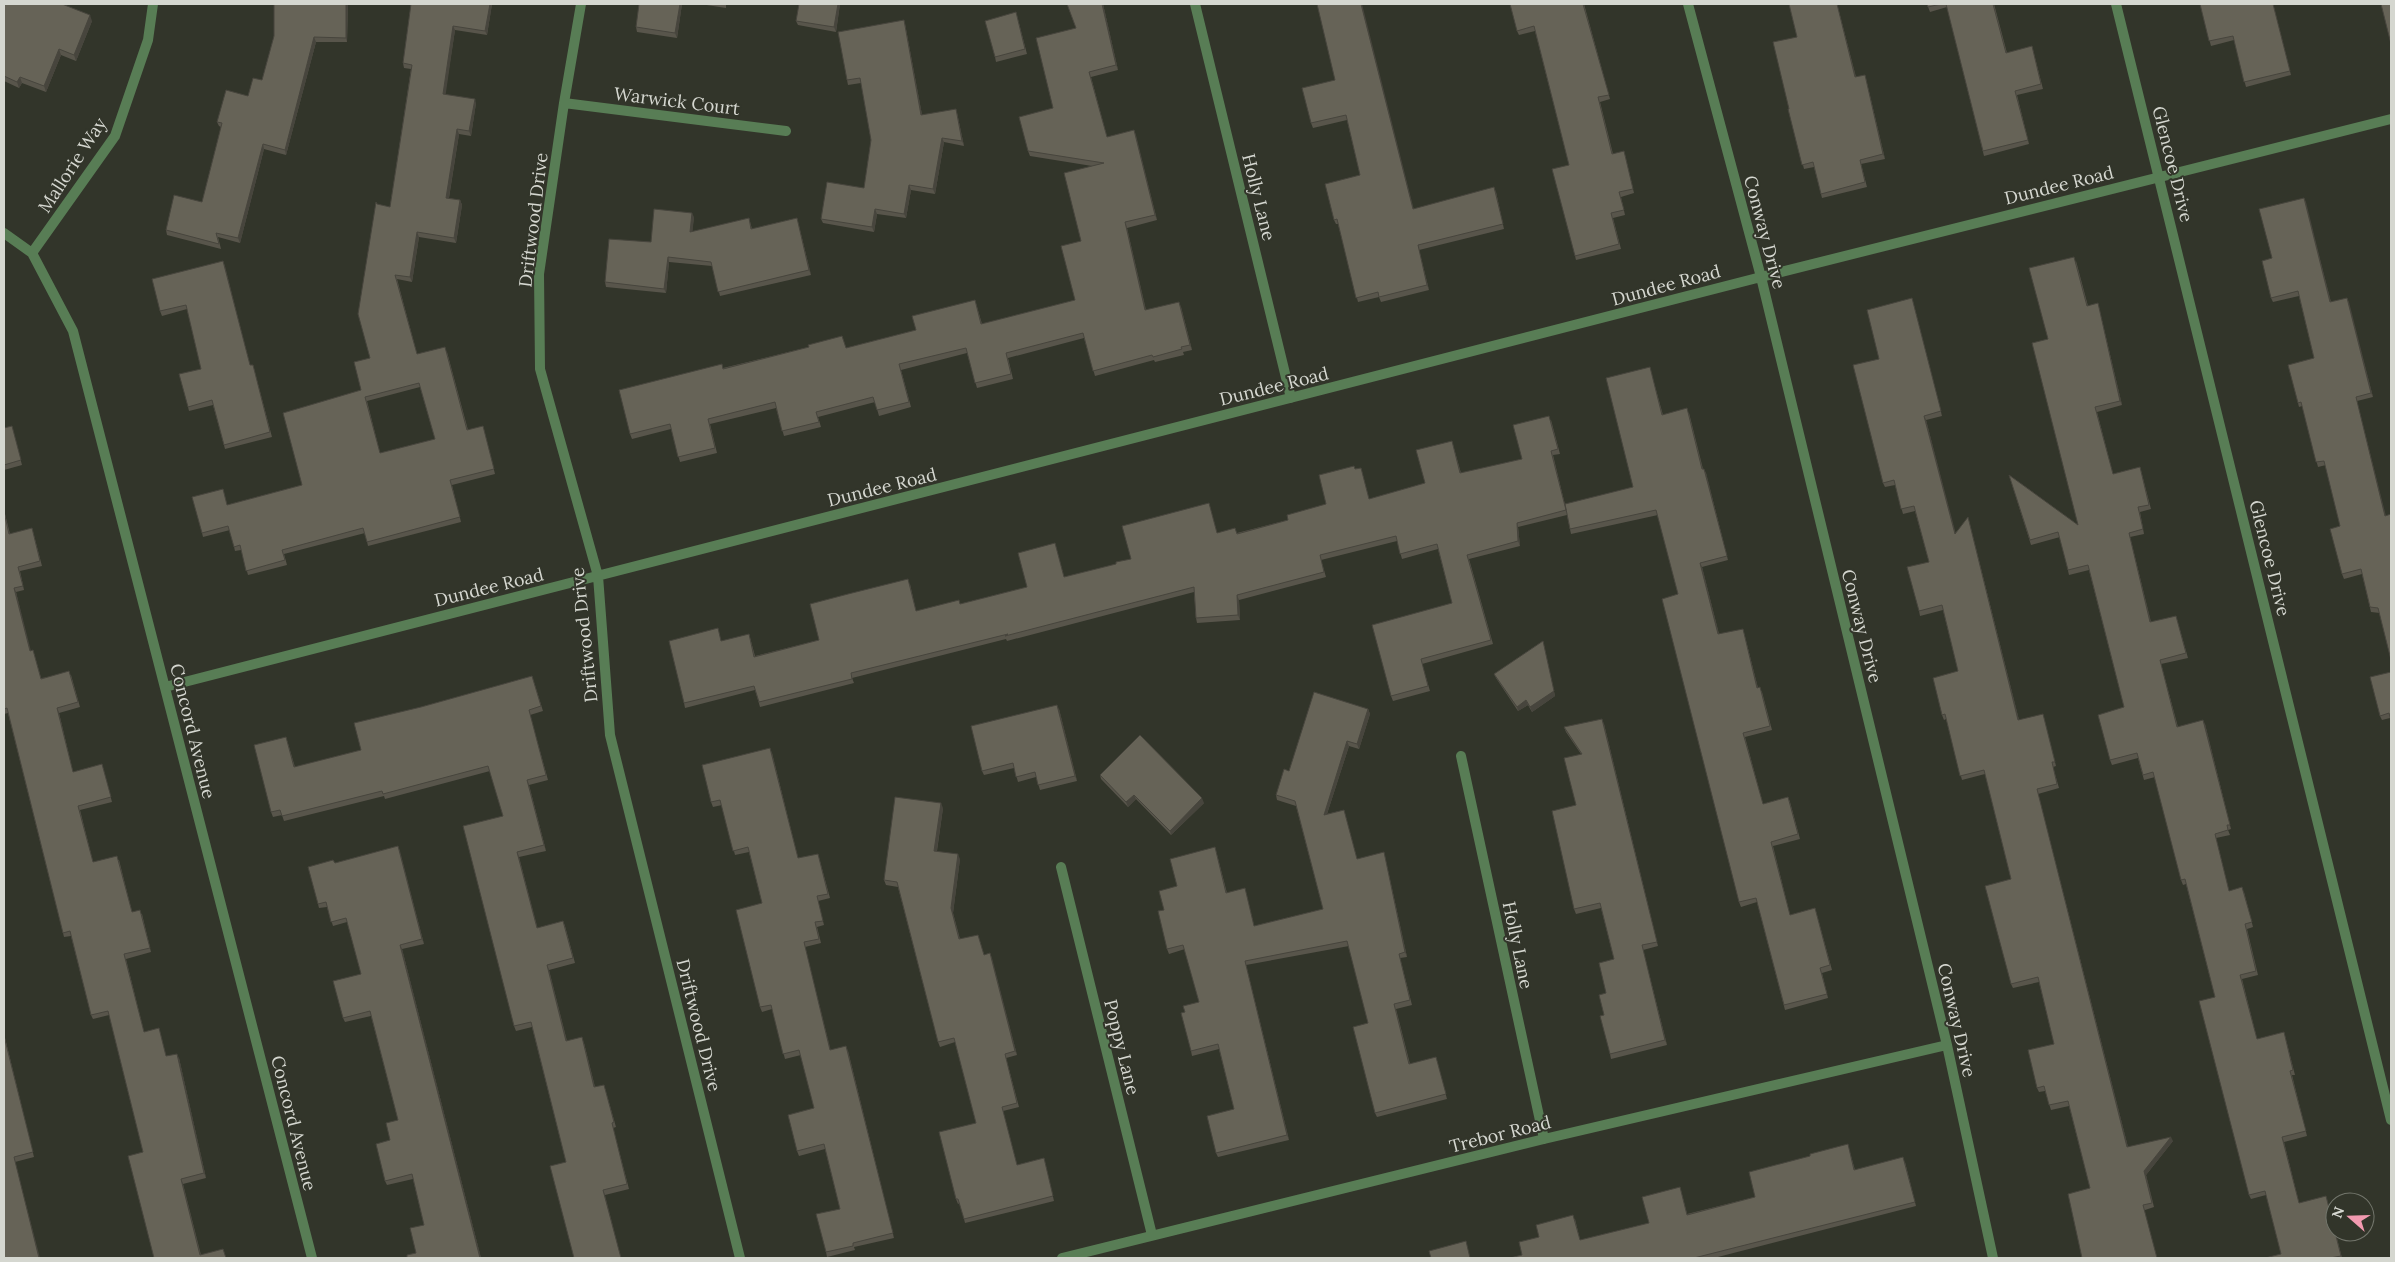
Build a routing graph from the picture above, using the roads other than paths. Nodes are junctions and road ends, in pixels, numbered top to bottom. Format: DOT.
graph roads {
  1 [pos="153,4"];
  2 [pos="581,4"];
  3 [pos="1195,4"];
  4 [pos="1688,4"];
  5 [pos="2116,4"];
  6 [pos="564,103"];
  7 [pos="2391,119"];
  8 [pos="786,130"];
  9 [pos="2160,176"];
  10 [pos="4,233"];
  11 [pos="32,253"];
  12 [pos="1760,277"];
  13 [pos="1292,398"];
  14 [pos="598,576"];
  15 [pos="165,687"];
  16 [pos="1461,756"];
  17 [pos="1061,867"];
  18 [pos="1947,1045"];
  19 [pos="2391,1120"];
  20 [pos="1544,1140"];
  21 [pos="1152,1236"];
  22 [pos="312,1258"];
  23 [pos="740,1258"];
  24 [pos="1062,1258"];
  25 [pos="1993,1258"];
  1 -- 11 [label="street, Mallorie Way"];
  2 -- 6 [label="street, Driftwood Drive"];
  3 -- 13 [label="street, Holly Lane"];
  4 -- 12 [label="street, Conway Drive"];
  5 -- 9 [label="street, Glencoe Drive"];
  6 -- 8 [label="street, Warwick Court"];
  6 -- 14 [label="street, Driftwood Drive"];
  7 -- 9 [label="street, Dundee Road"];
  9 -- 12 [label="street, Dundee Road"];
  9 -- 19 [label="street, Glencoe Drive"];
  10 -- 11 [label="street, Concord Avenue"];
  11 -- 15 [label="street, Concord Avenue"];
  12 -- 13 [label="street, Dundee Road"];
  12 -- 18 [label="street, Conway Drive"];
  13 -- 14 [label="street, Dundee Road"];
  14 -- 15 [label="street, Dundee Road"];
  14 -- 23 [label="street, Driftwood Drive"];
  15 -- 22 [label="street, Concord Avenue"];
  16 -- 20 [label="street, Holly Lane"];
  17 -- 21 [label="street, Poppy Lane"];
  18 -- 20 [label="street, Trebor Road"];
  18 -- 25 [label="street, Conway Drive"];
  20 -- 21 [label="street, Trebor Road"];
  21 -- 24 [label="street, Trebor Road"];
}
